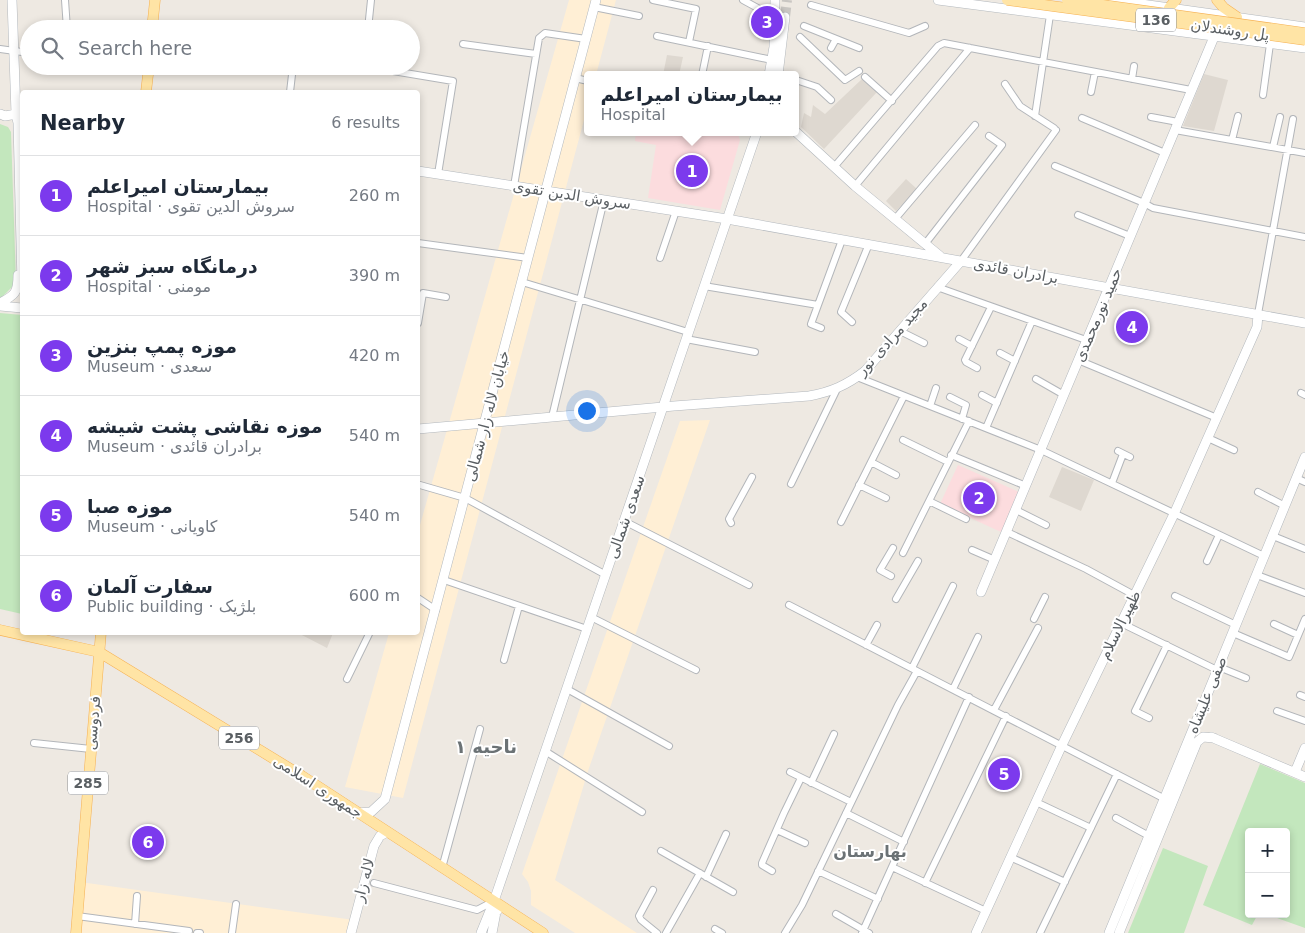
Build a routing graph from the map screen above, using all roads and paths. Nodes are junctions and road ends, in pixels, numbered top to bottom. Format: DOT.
graph roads {
  1 [pos="12,0"];
  2 [pos="65,0"];
  3 [pos="155,0"];
  4 [pos="371,0"];
  5 [pos="653,0"];
  6 [pos="743,0"];
  7 [pos="775,0"];
  8 [pos="938,0"];
  9 [pos="1007,0"];
  10 [pos="1067,0"];
  11 [pos="1082,0"];
  12 [pos="1113,0"];
  13 [pos="1218,0"];
  14 [pos="595,4"];
  15 [pos="1172,4"];
  16 [pos="811,5"];
  17 [pos="1050,15"];
  18 [pos="639,16"];
  19 [pos="774,17"];
  20 [pos="786,17"];
  21 [pos="1073,18"];
  22 [pos="1237,18"];
  23 [pos="66,20"];
  24 [pos="153,20"];
  25 [pos="369,20"];
  26 [pos="804,26"];
  27 [pos="925,26"];
  28 [pos="1305,27"];
  29 [pos="1175,32"];
  30 [pos="1305,33"];
  31 [pos="657,36"];
  32 [pos="800,36"];
  33 [pos="1214,37"];
  34 [pos="586,39"];
  35 [pos="836,39"];
  36 [pos="1305,40"];
  37 [pos="689,42"];
  38 [pos="463,44"];
  39 [pos="1270,44"];
  40 [pos="708,46"];
  41 [pos="831,48"];
  42 [pos="859,48"];
  43 [pos="970,48"];
  44 [pos="1305,48"];
  45 [pos="0,49"];
  46 [pos="14,52"];
  47 [pos="20,52"];
  48 [pos="536,54"];
  49 [pos="772,60"];
  50 [pos="1044,63"];
  51 [pos="1134,66"];
  52 [pos="703,71"];
  53 [pos="770,71"];
  54 [pos="779,71"];
  55 [pos="859,72"];
  56 [pos="1095,72"];
  57 [pos="148,75"];
  58 [pos="292,75"];
  59 [pos="417,75"];
  60 [pos="865,77"];
  61 [pos="575,78"];
  62 [pos="1132,79"];
  63 [pos="584,80"];
  64 [pos="799,81"];
  65 [pos="1005,84"];
  66 [pos="146,90"];
  67 [pos="290,90"];
  68 [pos="1191,90"];
  69 [pos="1091,92"];
  70 [pos="1263,95"];
  71 [pos="831,100"];
  72 [pos="892,101"];
  73 [pos="19,113"];
  74 [pos="0,114"];
  75 [pos="1035,116"];
  76 [pos="1238,116"];
  77 [pos="1151,117"];
  78 [pos="1280,117"];
  79 [pos="1082,118"];
  80 [pos="1293,119"];
  81 [pos="975,126"];
  82 [pos="1176,126"];
  83 [pos="799,135"];
  84 [pos="756,136"];
  85 [pos="989,136"];
  86 [pos="1232,140"];
  87 [pos="1273,148"];
  88 [pos="1286,150"];
  89 [pos="1165,153"];
  90 [pos="1305,154"];
  91 [pos="18,162"];
  92 [pos="1055,166"];
  93 [pos="834,167"];
  94 [pos="420,171"];
  95 [pos="438,174"];
  96 [pos="514,186"];
  97 [pos="855,186"];
  98 [pos="546,191"];
  99 [pos="20,193"];
  100 [pos="604,200"];
  101 [pos="1144,203"];
  102 [pos="676,211"];
  103 [pos="1078,215"];
  104 [pos="727,219"];
  105 [pos="895,219"];
  106 [pos="1273,231"];
  107 [pos="1130,236"];
  108 [pos="1305,237"];
  109 [pos="842,240"];
  110 [pos="420,243"];
  111 [pos="868,244"];
  112 [pos="925,244"];
  113 [pos="20,245"];
  114 [pos="528,258"];
  115 [pos="660,258"];
  116 [pos="942,258"];
  117 [pos="961,261"];
  118 [pos="522,282"];
  119 [pos="704,286"];
  120 [pos="20,287"];
  121 [pos="937,287"];
  122 [pos="1109,288"];
  123 [pos="446,297"];
  124 [pos="580,300"];
  125 [pos="0,305"];
  126 [pos="818,305"];
  127 [pos="991,306"];
  128 [pos="20,308"];
  129 [pos="420,311"];
  130 [pos="1258,314"];
  131 [pos="1032,321"];
  132 [pos="852,322"];
  133 [pos="1305,323"];
  134 [pos="821,328"];
  135 [pos="900,331"];
  136 [pos="687,336"];
  137 [pos="959,339"];
  138 [pos="1086,340"];
  139 [pos="924,343"];
  140 [pos="972,346"];
  141 [pos="755,352"];
  142 [pos="1000,352"];
  143 [pos="1078,360"];
  144 [pos="1015,361"];
  145 [pos="976,368"];
  146 [pos="857,377"];
  147 [pos="1036,379"];
  148 [pos="936,388"];
  149 [pos="837,389"];
  150 [pos="1064,395"];
  151 [pos="904,396"];
  152 [pos="982,396"];
  153 [pos="950,397"];
  154 [pos="997,403"];
  155 [pos="930,406"];
  156 [pos="663,407"];
  157 [pos="552,417"];
  158 [pos="1217,418"];
  159 [pos="965,420"];
  160 [pos="485,424"];
  161 [pos="986,428"];
  162 [pos="420,429"];
  163 [pos="1208,438"];
  164 [pos="903,440"];
  165 [pos="1041,450"];
  166 [pos="1234,450"];
  167 [pos="1124,454"];
  168 [pos="952,456"];
  169 [pos="1305,457"];
  170 [pos="871,462"];
  171 [pos="948,462"];
  172 [pos="896,475"];
  173 [pos="752,477"];
  174 [pos="1301,480"];
  175 [pos="1112,483"];
  176 [pos="790,484"];
  177 [pos="420,485"];
  178 [pos="860,485"];
  179 [pos="1026,486"];
  180 [pos="1258,492"];
  181 [pos="465,498"];
  182 [pos="886,498"];
  183 [pos="929,501"];
  184 [pos="1285,506"];
  185 [pos="1016,510"];
  186 [pos="1174,514"];
  187 [pos="966,519"];
  188 [pos="624,521"];
  189 [pos="841,522"];
  190 [pos="732,523"];
  191 [pos="1046,525"];
  192 [pos="1007,532"];
  193 [pos="1218,535"];
  194 [pos="1273,536"];
  195 [pos="892,548"];
  196 [pos="1305,549"];
  197 [pos="972,550"];
  198 [pos="903,553"];
  199 [pos="1264,556"];
  200 [pos="995,560"];
  201 [pos="918,561"];
  202 [pos="1207,561"];
  203 [pos="606,575"];
  204 [pos="1256,575"];
  205 [pos="891,576"];
  206 [pos="444,580"];
  207 [pos="749,584"];
  208 [pos="953,586"];
  209 [pos="981,592"];
  210 [pos="1305,593"];
  211 [pos="1134,595"];
  212 [pos="1176,596"];
  213 [pos="1045,597"];
  214 [pos="420,599"];
  215 [pos="896,599"];
  216 [pos="789,605"];
  217 [pos="519,606"];
  218 [pos="436,610"];
  219 [pos="591,616"];
  220 [pos="1034,619"];
  221 [pos="1305,619"];
  222 [pos="1121,623"];
  223 [pos="1274,624"];
  224 [pos="877,625"];
  225 [pos="1038,628"];
  226 [pos="587,629"];
  227 [pos="1234,629"];
  228 [pos="0,630"];
  229 [pos="20,634"];
  230 [pos="22,635"];
  231 [pos="101,635"];
  232 [pos="369,635"];
  233 [pos="1298,635"];
  234 [pos="978,636"];
  235 [pos="866,645"];
  236 [pos="1166,645"];
  237 [pos="99,652"];
  238 [pos="504,660"];
  239 [pos="1218,668"];
  240 [pos="914,669"];
  241 [pos="696,670"];
  242 [pos="1246,678"];
  243 [pos="347,679"];
  244 [pos="567,689"];
  245 [pos="953,689"];
  246 [pos="969,698"];
  247 [pos="994,710"];
  248 [pos="1277,711"];
  249 [pos="1006,716"];
  250 [pos="1149,718"];
  251 [pos="1305,721"];
  252 [pos="480,729"];
  253 [pos="1194,729"];
  254 [pos="834,734"];
  255 [pos="1214,738"];
  256 [pos="34,743"];
  257 [pos="1062,745"];
  258 [pos="669,746"];
  259 [pos="1305,748"];
  260 [pos="91,749"];
  261 [pos="546,751"];
  262 [pos="790,772"];
  263 [pos="1295,772"];
  264 [pos="1117,774"];
  265 [pos="1305,777"];
  266 [pos="801,778"];
  267 [pos="811,783"];
  268 [pos="1169,801"];
  269 [pos="851,802"];
  270 [pos="1036,802"];
  271 [pos="357,812"];
  272 [pos="642,812"];
  273 [pos="846,813"];
  274 [pos="1116,818"];
  275 [pos="1091,828"];
  276 [pos="777,830"];
  277 [pos="387,832"];
  278 [pos="726,834"];
  279 [pos="1149,836"];
  280 [pos="904,842"];
  281 [pos="805,843"];
  282 [pos="660,851"];
  283 [pos="1010,857"];
  284 [pos="892,867"];
  285 [pos="442,868"];
  286 [pos="772,871"];
  287 [pos="818,871"];
  288 [pos="703,875"];
  289 [pos="1064,882"];
  290 [pos="374,883"];
  291 [pos="925,883"];
  292 [pos="653,890"];
  293 [pos="733,892"];
  294 [pos="137,896"];
  295 [pos="878,899"];
  296 [pos="236,904"];
  297 [pos="498,904"];
  298 [pos="986,911"];
  299 [pos="836,914"];
  300 [pos="77,916"];
  301 [pos="134,924"];
  302 [pos="715,929"];
  303 [pos="189,931"];
  304 [pos="865,932"];
  305 [pos="76,933"];
  306 [pos="232,933"];
  307 [pos="351,933"];
  308 [pos="481,933"];
  309 [pos="492,933"];
  310 [pos="543,933"];
  311 [pos="657,933"];
  312 [pos="666,933"];
  313 [pos="722,933"];
  314 [pos="785,933"];
  315 [pos="976,933"];
  316 [pos="1040,933"];
  317 [pos="1109,933"];
  318 [pos="1118,933"];
  1 -- 46 [label="main road"];
  2 -- 23 [label="street"];
  3 -- 24 [label="main road"];
  4 -- 25 [label="street"];
  5 -- 37 [label="street"];
  6 -- 19 [label="street"];
  7 -- 19 [label="main road"];
  8 -- 17 [label="main road"];
  9 -- 36 [label="main road, پل روشندلان / 136, bridge"];
  10 -- 30 [label="main road, پل روشندلان / 136, bridge"];
  11 -- 21 [label="main road"];
  12 -- 15 [label="main road"];
  13 -- 22 [label="main road"];
  14 -- 18 [label="street"];
  14 -- 34 [label="main road, خیابان لاله زار شمالی"];
  15 -- 22 [label="main road"];
  15 -- 29 [label="main road"];
  16 -- 27 [label="street"];
  17 -- 21 [label="main road"];
  17 -- 50 [label="street"];
  19 -- 49 [label="main road"];
  20 -- 54 [label="main road"];
  21 -- 29 [label="main road"];
  22 -- 28 [label="main road"];
  26 -- 35 [label="street"];
  29 -- 33 [label="main road"];
  31 -- 37 [label="street"];
  32 -- 55 [label="street"];
  33 -- 39 [label="main road"];
  33 -- 68 [label="main road, حمید نورمحمدی"];
  34 -- 48 [label="street"];
  34 -- 61 [label="main road, خیابان لاله زار شمالی"];
  35 -- 41 [label="street"];
  35 -- 42 [label="street"];
  37 -- 40 [label="street"];
  38 -- 48 [label="street"];
  39 -- 44 [label="main road"];
  39 -- 70 [label="street"];
  40 -- 49 [label="street"];
  40 -- 52 [label="street"];
  43 -- 50 [label="street"];
  43 -- 72 [label="street"];
  43 -- 97 [label="street"];
  45 -- 46 [label="street"];
  46 -- 47 [label="street"];
  46 -- 73 [label="main road"];
  48 -- 96 [label="street"];
  49 -- 53 [label="main road"];
  50 -- 56 [label="street"];
  50 -- 75 [label="street"];
  51 -- 62 [label="street"];
  56 -- 62 [label="street"];
  56 -- 69 [label="street"];
  57 -- 66 [label="main road"];
  58 -- 67 [label="street"];
  59 -- 95 [label="street"];
  60 -- 72 [label="street"];
  61 -- 63 [label="street"];
  61 -- 98 [label="main road, خیابان لاله زار شمالی"];
  62 -- 68 [label="street"];
  64 -- 71 [label="street"];
  65 -- 75 [label="street"];
  68 -- 82 [label="main road, حمید نورمحمدی"];
  72 -- 93 [label="street"];
  73 -- 74 [label="main road"];
  73 -- 91 [label="main road"];
  75 -- 117 [label="street"];
  76 -- 86 [label="street"];
  77 -- 82 [label="street"];
  78 -- 87 [label="street"];
  79 -- 89 [label="street"];
  80 -- 88 [label="street"];
  81 -- 105 [label="street"];
  82 -- 86 [label="street"];
  82 -- 89 [label="main road, حمید نورمحمدی"];
  83 -- 93 [label="main road"];
  84 -- 104 [label="main road, سعدی شمالی"];
  85 -- 112 [label="street"];
  86 -- 87 [label="street"];
  87 -- 88 [label="street"];
  88 -- 90 [label="street"];
  88 -- 106 [label="street"];
  89 -- 101 [label="main road, حمید نورمحمدی"];
  91 -- 99 [label="main road"];
  91 -- 113 [label="main road"];
  92 -- 101 [label="street"];
  93 -- 97 [label="main road"];
  94 -- 95 [label="main road, سروش الدین تقوی"];
  95 -- 96 [label="main road, سروش الدین تقوی"];
  96 -- 98 [label="main road, سروش الدین تقوی"];
  97 -- 105 [label="main road"];
  98 -- 100 [label="main road, سروش الدین تقوی"];
  98 -- 114 [label="main road, خیابان لاله زار شمالی"];
  100 -- 102 [label="main road, سروش الدین تقوی"];
  100 -- 124 [label="street"];
  101 -- 106 [label="street"];
  101 -- 107 [label="main road, حمید نورمحمدی"];
  102 -- 104 [label="main road, سروش الدین تقوی"];
  102 -- 115 [label="street"];
  103 -- 107 [label="street"];
  104 -- 109 [label="main road, برادران قائدی"];
  104 -- 119 [label="main road, سعدی شمالی"];
  105 -- 112 [label="main road"];
  106 -- 108 [label="street"];
  106 -- 130 [label="street"];
  107 -- 122 [label="main road, حمید نورمحمدی"];
  109 -- 111 [label="main road, برادران قائدی"];
  109 -- 126 [label="street"];
  110 -- 114 [label="street"];
  111 -- 116 [label="main road, برادران قائدی"];
  111 -- 132 [label="street"];
  112 -- 116 [label="main road"];
  114 -- 118 [label="main road, خیابان لاله زار شمالی"];
  116 -- 117 [label="main road, برادران قائدی"];
  117 -- 121 [label="main road, مجید مرادی نور"];
  117 -- 122 [label="main road, برادران قائدی"];
  118 -- 124 [label="street"];
  118 -- 160 [label="main road, خیابان لاله زار شمالی"];
  119 -- 126 [label="street"];
  119 -- 136 [label="main road, سعدی شمالی"];
  120 -- 125 [label="main road"];
  121 -- 127 [label="street"];
  121 -- 135 [label="main road, مجید مرادی نور"];
  122 -- 130 [label="main road, برادران قائدی"];
  122 -- 138 [label="main road, حمید نورمحمدی"];
  123 -- 129 [label="street"];
  124 -- 136 [label="street"];
  124 -- 157 [label="street"];
  125 -- 128 [label="main road"];
  126 -- 134 [label="street"];
  127 -- 131 [label="street"];
  127 -- 140 [label="street"];
  130 -- 133 [label="main road, برادران قائدی"];
  130 -- 158 [label="main road, ظهیرالاسلام"];
  131 -- 138 [label="street"];
  131 -- 144 [label="street"];
  135 -- 139 [label="street"];
  135 -- 146 [label="main road, مجید مرادی نور"];
  136 -- 141 [label="street"];
  136 -- 156 [label="main road, سعدی شمالی"];
  137 -- 140 [label="street"];
  138 -- 143 [label="main road, حمید نورمحمدی"];
  140 -- 145 [label="street"];
  142 -- 144 [label="street"];
  143 -- 150 [label="main road, حمید نورمحمدی"];
  143 -- 158 [label="street"];
  144 -- 154 [label="street"];
  146 -- 149 [label="main road, مجید مرادی نور"];
  146 -- 151 [label="street"];
  147 -- 150 [label="street"];
  148 -- 155 [label="street"];
  149 -- 156 [label="main road, مجید مرادی نور"];
  149 -- 176 [label="street"];
  150 -- 165 [label="main road, حمید نورمحمدی"];
  151 -- 155 [label="street"];
  151 -- 170 [label="street"];
  152 -- 154 [label="street"];
  153 -- 159 [label="street"];
  154 -- 161 [label="street"];
  155 -- 159 [label="street"];
  156 -- 157 [label="main road, مجید مرادی نور"];
  156 -- 188 [label="main road, سعدی شمالی"];
  157 -- 160 [label="main road, مجید مرادی نور"];
  158 -- 163 [label="main road, ظهیرالاسلام"];
  159 -- 161 [label="street"];
  159 -- 168 [label="street"];
  160 -- 162 [label="main road, مجید مرادی نور"];
  160 -- 181 [label="main road, خیابان لاله زار شمالی"];
  161 -- 165 [label="street"];
  163 -- 166 [label="street"];
  163 -- 186 [label="main road, ظهیرالاسلام"];
  164 -- 171 [label="street"];
  165 -- 175 [label="street"];
  165 -- 179 [label="main road, حمید نورمحمدی"];
  167 -- 175 [label="street"];
  168 -- 171 [label="street"];
  168 -- 179 [label="street"];
  169 -- 174 [label="main road, صفی علیشاه"];
  170 -- 172 [label="street"];
  170 -- 178 [label="street"];
  171 -- 183 [label="street"];
  173 -- 190 [label="street"];
  174 -- 184 [label="main road, صفی علیشاه"];
  175 -- 186 [label="street"];
  177 -- 181 [label="street"];
  178 -- 182 [label="street"];
  178 -- 189 [label="street"];
  179 -- 185 [label="main road, حمید نورمحمدی"];
  180 -- 184 [label="street"];
  181 -- 203 [label="street"];
  181 -- 206 [label="main road, خیابان لاله زار شمالی"];
  183 -- 187 [label="street"];
  183 -- 198 [label="street"];
  184 -- 194 [label="main road, صفی علیشاه"];
  185 -- 191 [label="street"];
  185 -- 192 [label="main road, حمید نورمحمدی"];
  186 -- 193 [label="street"];
  186 -- 211 [label="main road, ظهیرالاسلام"];
  188 -- 203 [label="main road, سعدی شمالی"];
  188 -- 207 [label="street"];
  192 -- 200 [label="main road, حمید نورمحمدی"];
  192 -- 211 [label="street"];
  193 -- 199 [label="street"];
  193 -- 202 [label="street"];
  194 -- 196 [label="street"];
  194 -- 199 [label="main road, صفی علیشاه"];
  195 -- 205 [label="street"];
  197 -- 200 [label="street"];
  199 -- 204 [label="main road, صفی علیشاه"];
  200 -- 209 [label="main road, حمید نورمحمدی"];
  201 -- 215 [label="street"];
  203 -- 219 [label="main road, سعدی شمالی"];
  204 -- 210 [label="street"];
  204 -- 227 [label="main road, صفی علیشاه"];
  206 -- 217 [label="street"];
  206 -- 218 [label="main road, خیابان لاله زار شمالی"];
  208 -- 240 [label="street"];
  211 -- 222 [label="main road, ظهیرالاسلام"];
  212 -- 227 [label="street"];
  213 -- 220 [label="street"];
  214 -- 218 [label="street"];
  216 -- 235 [label="street"];
  217 -- 226 [label="street"];
  217 -- 238 [label="street"];
  218 -- 271 [label="main road, خیابان لاله زار شمالی"];
  219 -- 226 [label="main road, سعدی شمالی"];
  219 -- 241 [label="street"];
  221 -- 233 [label="street"];
  222 -- 236 [label="street"];
  222 -- 257 [label="main road, ظهیرالاسلام"];
  223 -- 233 [label="street"];
  224 -- 235 [label="street"];
  225 -- 247 [label="street"];
  226 -- 244 [label="main road, سعدی شمالی"];
  227 -- 233 [label="street"];
  227 -- 239 [label="main road, صفی علیشاه"];
  228 -- 229 [label="main road, جمهوری اسلامی / 256"];
  230 -- 237 [label="main road, جمهوری اسلامی / 256"];
  231 -- 237 [label="main road, فردوسی / 285"];
  232 -- 243 [label="street"];
  234 -- 245 [label="street"];
  235 -- 240 [label="street"];
  236 -- 239 [label="street"];
  236 -- 250 [label="street"];
  237 -- 260 [label="main road, فردوسی / 285"];
  237 -- 271 [label="main road, جمهوری اسلامی / 256"];
  239 -- 242 [label="street"];
  239 -- 253 [label="main road, صفی علیشاه"];
  240 -- 245 [label="street"];
  240 -- 269 [label="street"];
  244 -- 258 [label="street"];
  244 -- 261 [label="main road, سعدی شمالی"];
  245 -- 246 [label="street"];
  246 -- 247 [label="street"];
  246 -- 280 [label="street"];
  247 -- 249 [label="street"];
  248 -- 251 [label="street"];
  249 -- 257 [label="street"];
  249 -- 291 [label="street"];
  252 -- 285 [label="street"];
  253 -- 255 [label="main road"];
  253 -- 268 [label="main road, صفی علیشاه"];
  254 -- 267 [label="street"];
  255 -- 263 [label="main road"];
  255 -- 268 [label="main road, صفی علیشاه"];
  256 -- 260 [label="street"];
  257 -- 264 [label="street"];
  257 -- 270 [label="main road, ظهیرالاسلام"];
  259 -- 263 [label="main road"];
  260 -- 300 [label="main road, فردوسی / 285"];
  261 -- 272 [label="street"];
  261 -- 297 [label="main road, سعدی شمالی"];
  262 -- 266 [label="street"];
  263 -- 265 [label="main road"];
  264 -- 268 [label="street"];
  264 -- 275 [label="street"];
  266 -- 267 [label="street"];
  266 -- 276 [label="street"];
  267 -- 269 [label="street"];
  268 -- 279 [label="main road, صفی علیشاه"];
  268 -- 318 [label="main road, صفی علیشاه"];
  269 -- 273 [label="street"];
  270 -- 275 [label="street"];
  270 -- 283 [label="main road, ظهیرالاسلام"];
  271 -- 277 [label="main road, جمهوری اسلامی / 256"];
  273 -- 280 [label="street"];
  273 -- 287 [label="street"];
  274 -- 279 [label="street"];
  275 -- 289 [label="street"];
  276 -- 281 [label="street"];
  276 -- 286 [label="street"];
  277 -- 285 [label="main road, جمهوری اسلامی / 256"];
  277 -- 307 [label="main road, لاله زار"];
  278 -- 288 [label="street"];
  279 -- 317 [label="main road, صفی علیشاه"];
  280 -- 284 [label="street"];
  282 -- 288 [label="street"];
  283 -- 289 [label="street"];
  283 -- 298 [label="main road, ظهیرالاسلام"];
  284 -- 291 [label="street"];
  284 -- 295 [label="street"];
  285 -- 297 [label="main road, جمهوری اسلامی / 256"];
  287 -- 295 [label="street"];
  287 -- 314 [label="street"];
  288 -- 293 [label="street"];
  288 -- 312 [label="street"];
  289 -- 316 [label="street"];
  290 -- 297 [label="street"];
  291 -- 298 [label="street"];
  292 -- 311 [label="street"];
  294 -- 301 [label="street"];
  295 -- 304 [label="street"];
  296 -- 306 [label="street"];
  297 -- 308 [label="main road"];
  297 -- 309 [label="main road"];
  297 -- 310 [label="main road, جمهوری اسلامی / 256"];
  298 -- 315 [label="main road, ظهیرالاسلام"];
  299 -- 304 [label="street"];
  300 -- 301 [label="street"];
  300 -- 305 [label="main road, فردوسی / 285"];
  301 -- 303 [label="street"];
  302 -- 313 [label="street"];
}
